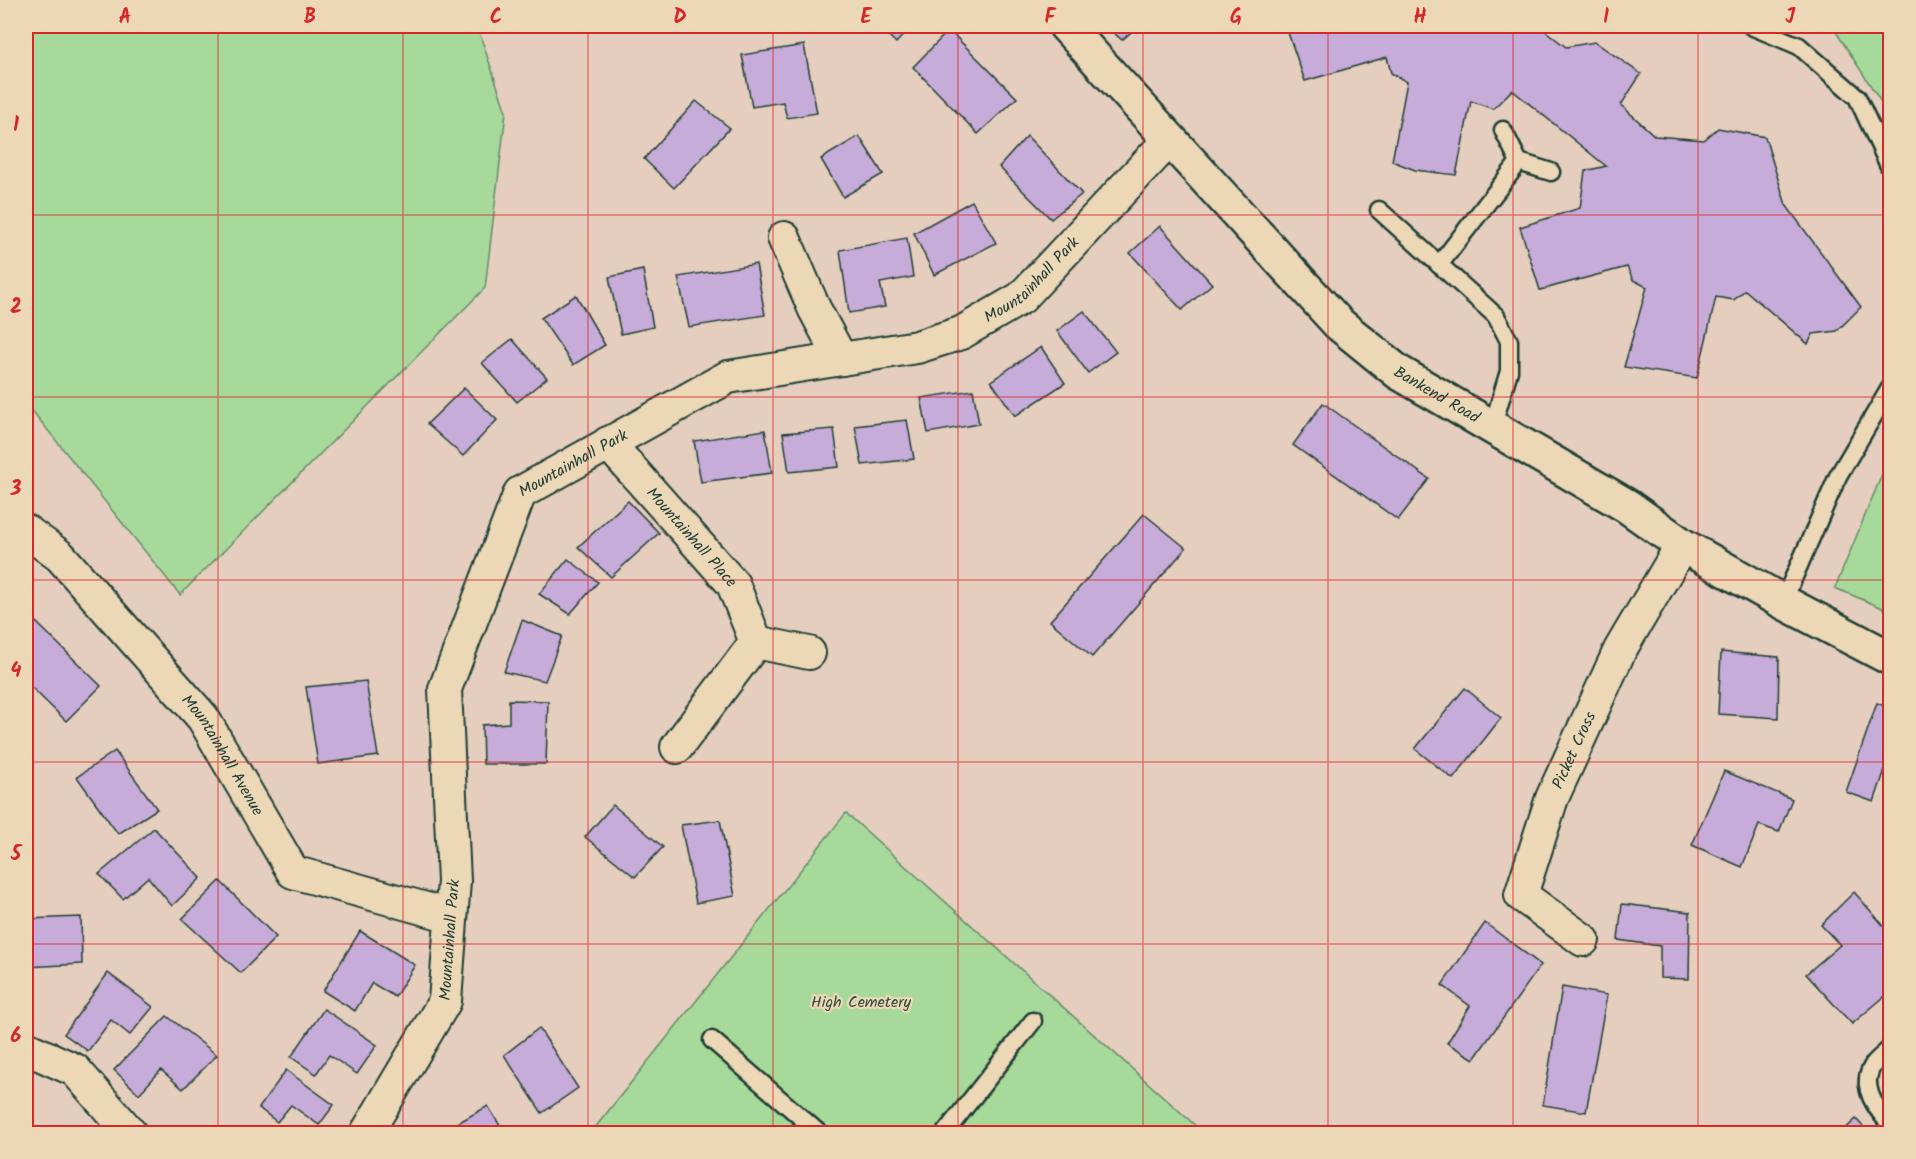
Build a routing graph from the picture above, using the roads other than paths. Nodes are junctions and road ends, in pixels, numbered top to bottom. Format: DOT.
graph roads {
  1 [pos="1066,26"];
  2 [pos="1751,26"];
  3 [pos="1503,130"];
  4 [pos="1170,139"];
  5 [pos="1519,162"];
  6 [pos="1890,168"];
  7 [pos="1551,172"];
  8 [pos="1379,210"];
  9 [pos="784,238"];
  10 [pos="1439,265"];
  11 [pos="841,359"];
  12 [pos="1890,388"];
  13 [pos="1492,428"];
  14 [pos="609,443"];
  15 [pos="26,531"];
  16 [pos="1682,544"];
  17 [pos="1783,602"];
  18 [pos="756,642"];
  19 [pos="809,653"];
  20 [pos="1890,658"];
  21 [pos="677,747"];
  22 [pos="451,916"];
  23 [pos="1583,940"];
  24 [pos="1034,1021"];
  25 [pos="712,1040"];
  26 [pos="26,1048"];
  27 [pos="1890,1048"];
  28 [pos="1890,1124"];
  29 [pos="131,1134"];
  30 [pos="366,1134"];
  31 [pos="820,1134"];
  32 [pos="944,1134"];
  1 -- 4 [label="street, Bankend Road"];
  2 -- 6 [label="lane"];
  3 -- 5 [label="lane"];
  4 -- 11 [label="street, Mountainhall Park"];
  4 -- 13 [label="street, Bankend Road"];
  5 -- 7 [label="lane"];
  5 -- 10 [label="lane"];
  8 -- 10 [label="lane"];
  9 -- 11 [label="street"];
  10 -- 13 [label="lane"];
  11 -- 14 [label="street, Mountainhall Park"];
  12 -- 17 [label="lane"];
  13 -- 16 [label="street, Bankend Road"];
  14 -- 18 [label="street, Mountainhall Place"];
  14 -- 22 [label="street, Mountainhall Park"];
  15 -- 22 [label="street, Mountainhall Avenue"];
  16 -- 17 [label="street, Bankend Road"];
  16 -- 23 [label="street, Picket Cross"];
  17 -- 20 [label="street, Bankend Road"];
  18 -- 19 [label="street"];
  18 -- 21 [label="street"];
  22 -- 30 [label="street, Mountainhall Park"];
  24 -- 32 [label="lane"];
  25 -- 31 [label="lane"];
  26 -- 29 [label="street"];
  27 -- 28 [label="lane"];
}
